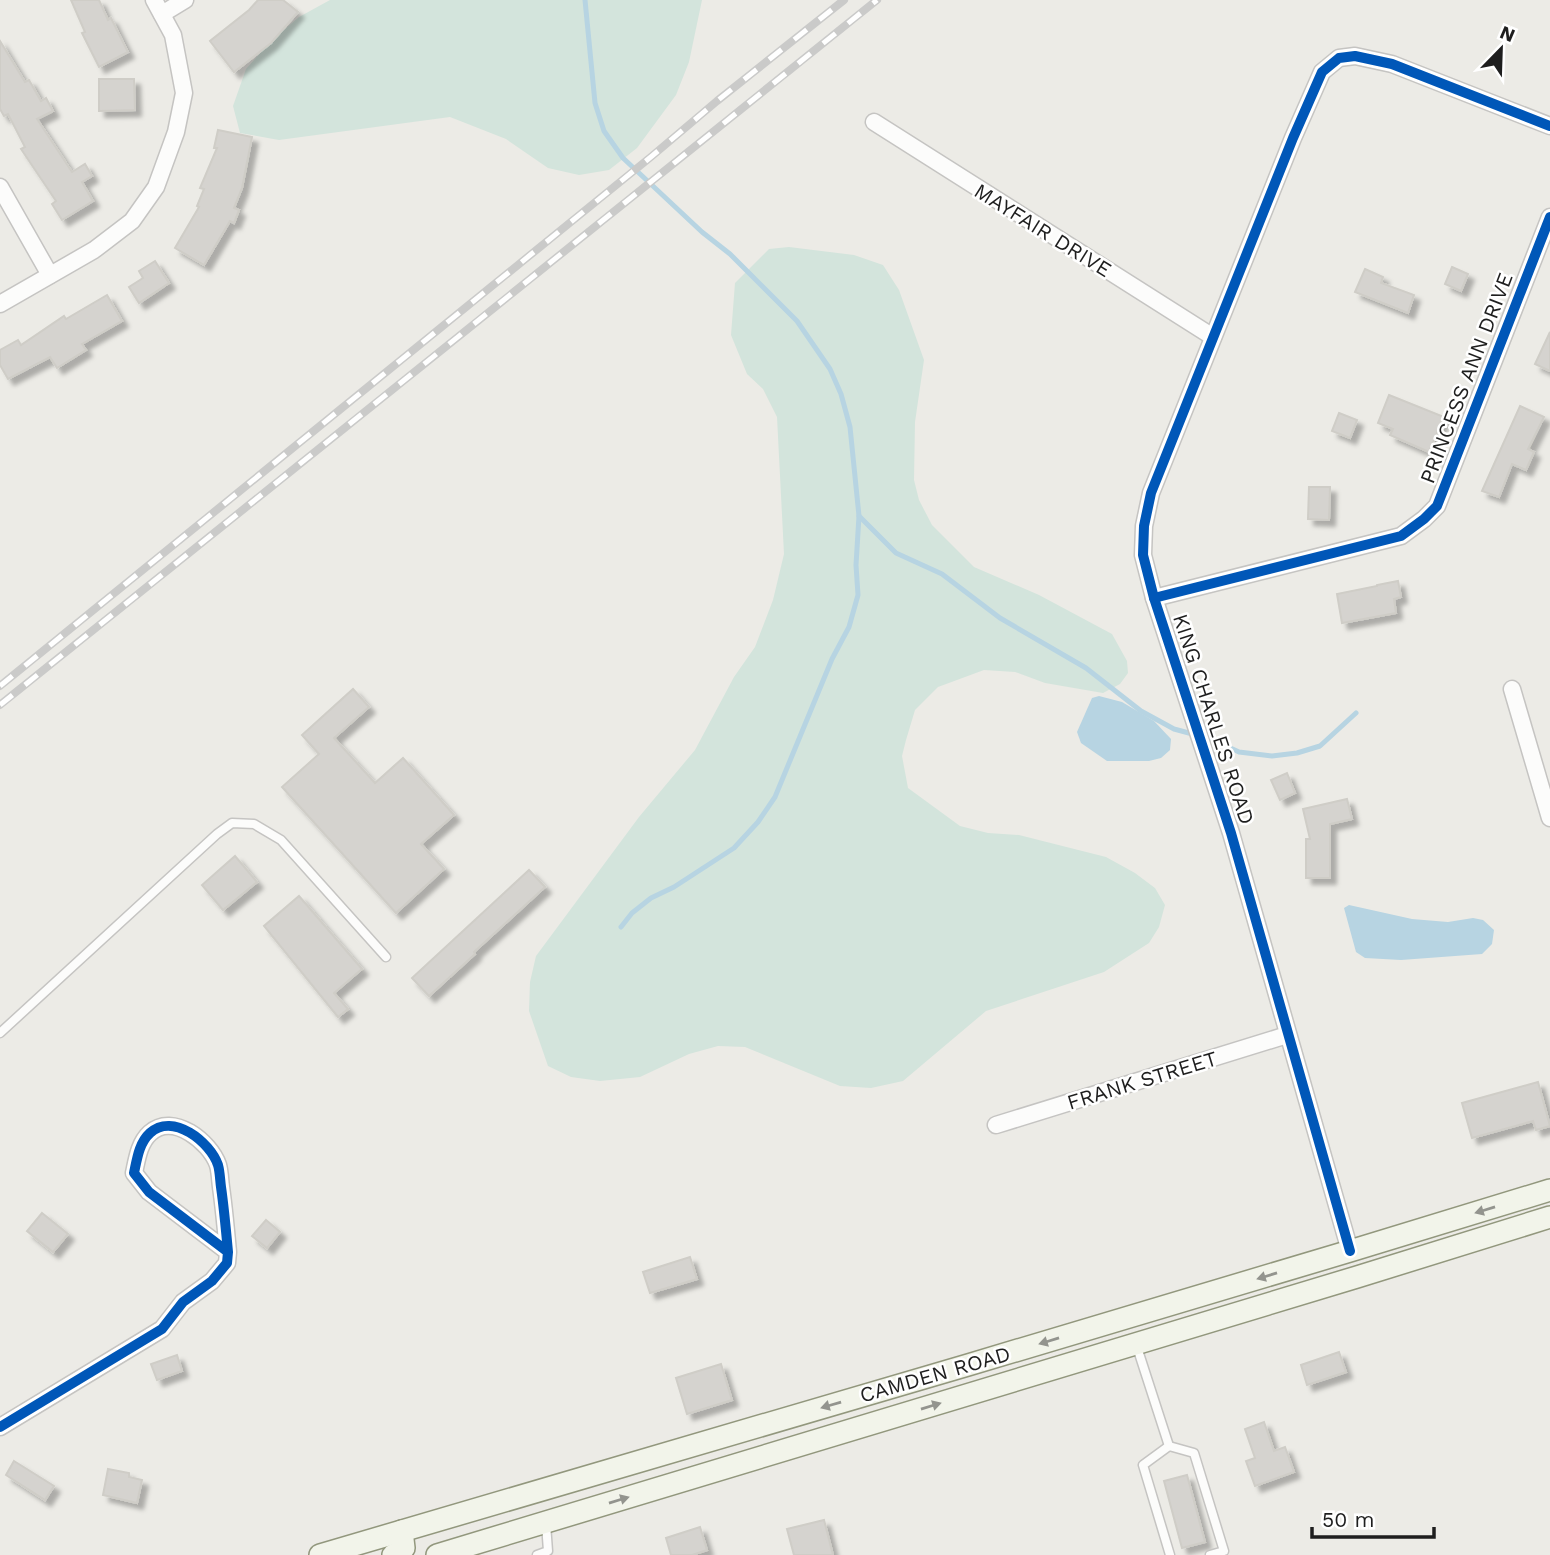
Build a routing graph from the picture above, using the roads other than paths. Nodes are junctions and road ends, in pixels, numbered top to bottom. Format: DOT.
graph roads {
  1 [pos="185,0"];
  2 [pos="158,7"];
  3 [pos="874,122"];
  4 [pos="1550,126"];
  5 [pos="0,187"];
  6 [pos="1550,218"];
  7 [pos="50,275"];
  8 [pos="0,304"];
  9 [pos="1213,337"];
  10 [pos="1154,598"];
  11 [pos="1512,689"];
  12 [pos="1550,818"];
  13 [pos="386,957"];
  14 [pos="0,1032"];
  15 [pos="1287,1035"];
  16 [pos="996,1125"];
  17 [pos="1550,1190"];
  18 [pos="1550,1204"];
  19 [pos="1550,1217"];
  20 [pos="1350,1251"];
  21 [pos="228,1252"];
  22 [pos="1383,1269"];
  23 [pos="1143,1342"];
  24 [pos="0,1427"];
  25 [pos="1169,1446"];
  26 [pos="594,1475"];
  27 [pos="546,1522"];
  28 [pos="402,1531"];
  29 [pos="468,1550"];
  30 [pos="320,1555"];
  31 [pos="393,1555"];
  32 [pos="434,1555"];
  33 [pos="537,1555"];
  34 [pos="1170,1555"];
  35 [pos="1210,1555"];
  1 -- 2 [label="street"];
  2 -- 7 [label="street"];
  3 -- 9 [label="street, MAYFAIR DRIVE"];
  4 -- 9 [label="street, KING CHARLES ROAD"];
  5 -- 7 [label="street"];
  6 -- 10 [label="street, PRINCESS ANN DRIVE"];
  7 -- 8 [label="street"];
  9 -- 10 [label="street, KING CHARLES ROAD"];
  10 -- 15 [label="street, KING CHARLES ROAD"];
  11 -- 12 [label="street"];
  13 -- 14 [label="lane"];
  15 -- 16 [label="street, FRANK STREET"];
  15 -- 20 [label="street, KING CHARLES ROAD"];
  17 -- 20 [label="main road, CAMDEN ROAD, one-way"];
  18 -- 22 [label="main road"];
  19 -- 22 [label="main road, CAMDEN ROAD"];
  20 -- 23 [label="main road"];
  20 -- 26 [label="main road, CAMDEN ROAD, one-way"];
  21 -- 21 [label="street"];
  21 -- 24 [label="street"];
  22 -- 23 [label="main road, CAMDEN ROAD"];
  23 -- 25 [label="lane"];
  27 -- 23 [label="main road, CAMDEN ROAD, one-way"];
  25 -- 34 [label="lane"];
  25 -- 35 [label="lane"];
  26 -- 28 [label="main road, CAMDEN ROAD"];
  26 -- 32 [label="main road"];
  27 -- 29 [label="main road, CAMDEN ROAD"];
  27 -- 33 [label="lane"];
  28 -- 30 [label="main road, CAMDEN ROAD"];
  28 -- 31 [label="main road"];
  29 -- 32 [label="main road, CAMDEN ROAD"];
}
